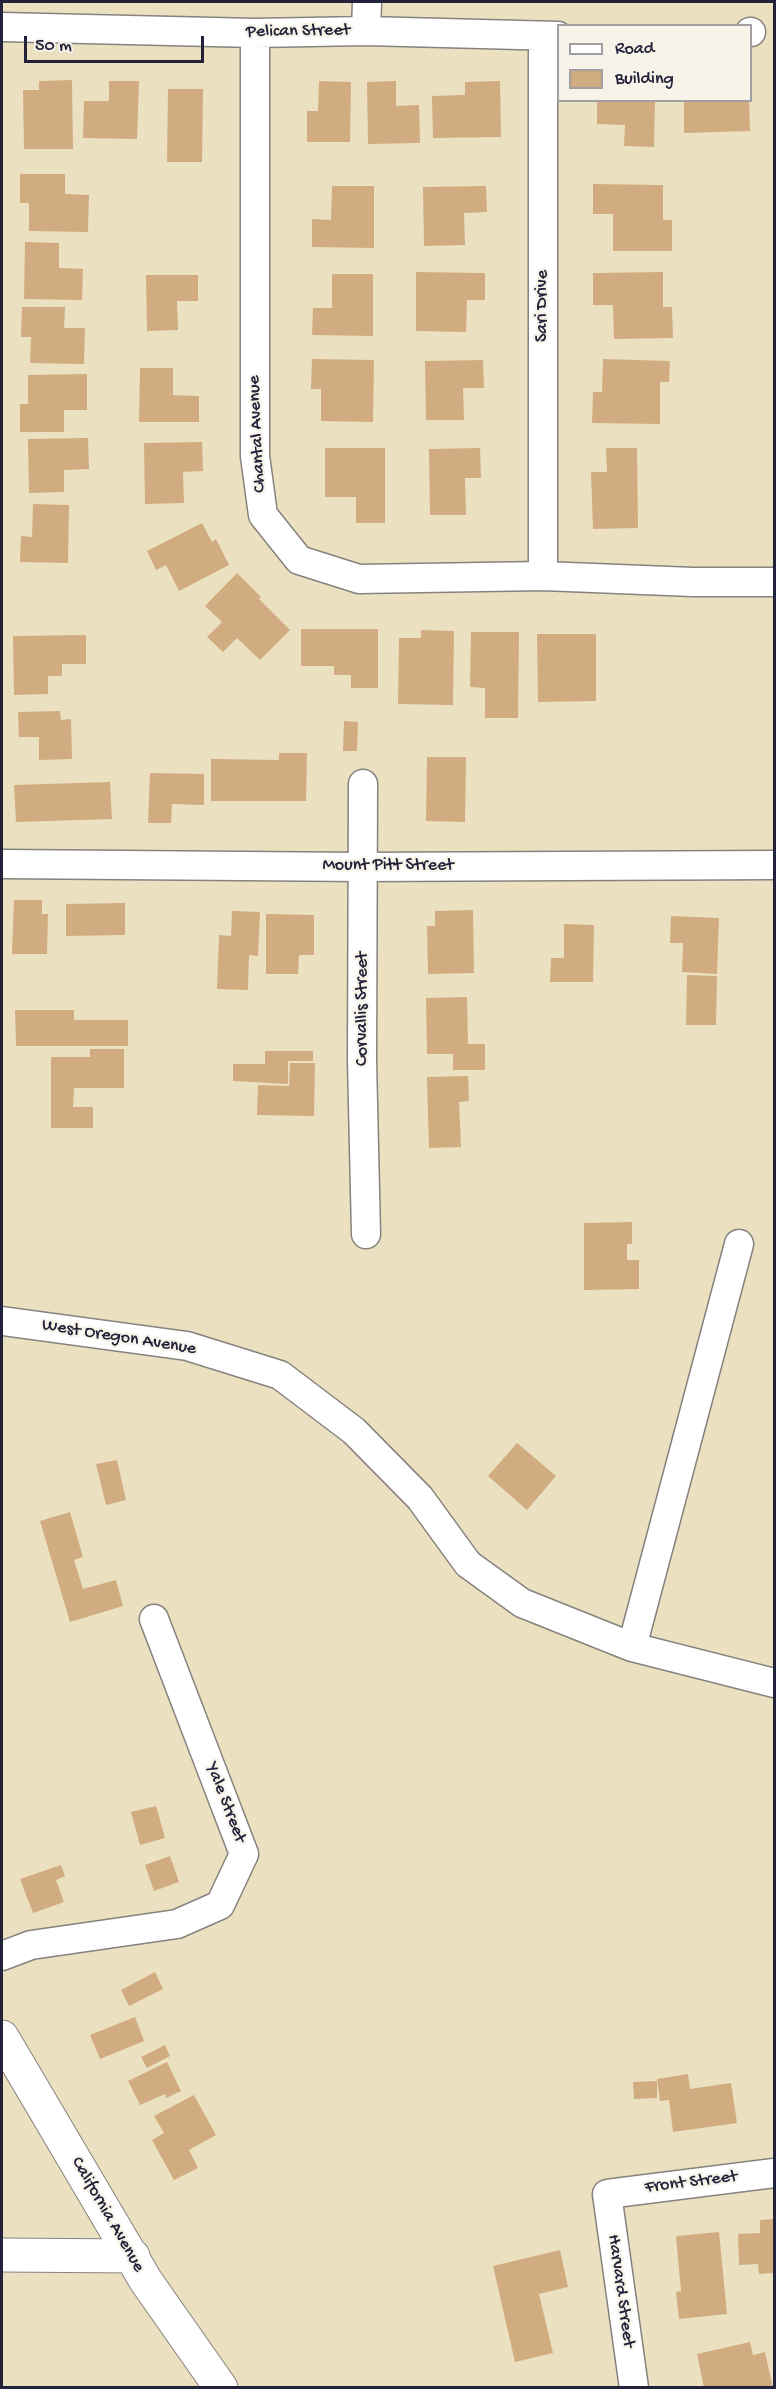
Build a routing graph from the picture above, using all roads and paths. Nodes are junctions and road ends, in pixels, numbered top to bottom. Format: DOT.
graph roads {
  1 [pos="367,2"];
  2 [pos="2,27"];
  3 [pos="366,31"];
  4 [pos="255,33"];
  5 [pos="551,36"];
  6 [pos="543,576"];
  7 [pos="774,582"];
  8 [pos="363,784"];
  9 [pos="2,864"];
  10 [pos="774,865"];
  11 [pos="362,867"];
  12 [pos="366,1234"];
  13 [pos="739,1244"];
  14 [pos="2,1321"];
  15 [pos="153,1619"];
  16 [pos="632,1647"];
  17 [pos="774,1683"];
  18 [pos="2,1956"];
  19 [pos="2,2037"];
  20 [pos="774,2173"];
  21 [pos="607,2194"];
  22 [pos="2,2255"];
  23 [pos="133,2256"];
  24 [pos="221,2388"];
  25 [pos="634,2388"];
  1 -- 3 [label="street"];
  2 -- 4 [label="street, Pelican Street"];
  3 -- 4 [label="street, Pelican Street"];
  3 -- 5 [label="street, Pelican Street"];
  4 -- 6 [label="street, Chantal Avenue"];
  5 -- 6 [label="street, Sari Drive"];
  6 -- 7 [label="street, Chantal Avenue"];
  8 -- 11 [label="street, Corvallis Street"];
  9 -- 11 [label="street, Mount Pitt Street"];
  10 -- 11 [label="street, Mount Pitt Street"];
  11 -- 12 [label="street, Corvallis Street"];
  13 -- 16 [label="street"];
  14 -- 16 [label="street, West Oregon Avenue"];
  15 -- 18 [label="street, Yale Street"];
  16 -- 17 [label="street, West Oregon Avenue"];
  19 -- 23 [label="street, California Avenue"];
  20 -- 21 [label="street, Front Street"];
  21 -- 25 [label="street, Harvard Street"];
  22 -- 23 [label="street"];
  23 -- 24 [label="street, California Avenue"];
}
